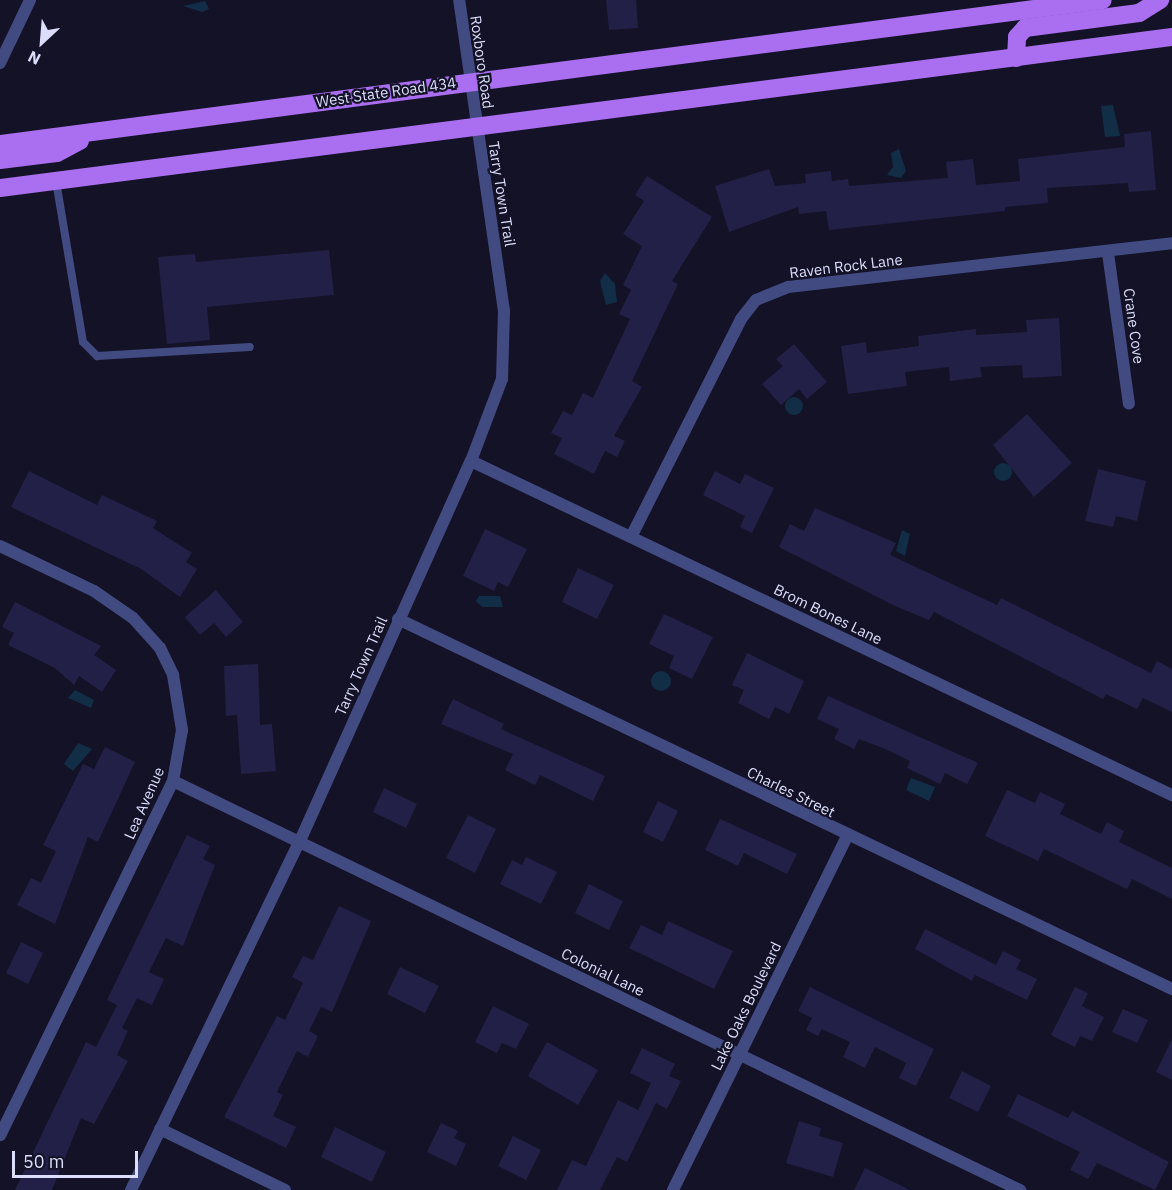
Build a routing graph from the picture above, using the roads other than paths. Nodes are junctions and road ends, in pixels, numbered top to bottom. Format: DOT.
graph roads {
  1 [pos="30,0"];
  2 [pos="459,0"];
  3 [pos="1103,0"];
  4 [pos="1160,0"];
  5 [pos="1172,37"];
  6 [pos="1016,58"];
  7 [pos="0,63"];
  8 [pos="469,80"];
  9 [pos="477,129"];
  10 [pos="93,135"];
  11 [pos="0,144"];
  12 [pos="0,160"];
  13 [pos="56,181"];
  14 [pos="0,188"];
  15 [pos="1172,243"];
  16 [pos="1108,253"];
  17 [pos="250,347"];
  18 [pos="1129,404"];
  19 [pos="471,461"];
  20 [pos="632,537"];
  21 [pos="0,546"];
  22 [pos="398,619"];
  23 [pos="173,781"];
  24 [pos="1172,795"];
  25 [pos="847,836"];
  26 [pos="299,843"];
  27 [pos="1172,989"];
  28 [pos="739,1054"];
  29 [pos="4,1118"];
  30 [pos="160,1129"];
  31 [pos="0,1135"];
  32 [pos="131,1190"];
  33 [pos="285,1190"];
  34 [pos="673,1190"];
  35 [pos="1020,1190"];
  1 -- 7 [label="street"];
  2 -- 8 [label="street, Roxboro Road"];
  3 -- 8 [label="main road, West State Road 434"];
  4 -- 6 [label="main road"];
  5 -- 6 [label="main road"];
  6 -- 9 [label="main road"];
  8 -- 9 [label="street, Roxboro Road"];
  8 -- 10 [label="main road, West State Road 434"];
  9 -- 13 [label="main road"];
  9 -- 19 [label="street, Tarry Town Trail"];
  10 -- 11 [label="main road, West State Road 434"];
  10 -- 12 [label="main road"];
  13 -- 14 [label="main road"];
  13 -- 17 [label="lane"];
  15 -- 16 [label="street, Raven Rock Lane"];
  16 -- 18 [label="street, Crane Cove"];
  16 -- 20 [label="street, Raven Rock Lane"];
  19 -- 20 [label="street, Brom Bones Lane"];
  19 -- 22 [label="street, Tarry Town Trail"];
  20 -- 24 [label="street, Brom Bones Lane"];
  21 -- 23 [label="street, Lea Avenue"];
  22 -- 25 [label="street, Charles Street"];
  22 -- 26 [label="street, Tarry Town Trail"];
  23 -- 26 [label="street, Colonial Lane"];
  23 -- 29 [label="street, Lea Avenue"];
  25 -- 27 [label="street, Charles Street"];
  25 -- 28 [label="street, Lake Oaks Boulevard"];
  26 -- 28 [label="street, Colonial Lane"];
  26 -- 30 [label="street, Tarry Town Trail"];
  28 -- 34 [label="street, Lake Oaks Boulevard"];
  28 -- 35 [label="street, Colonial Lane"];
  29 -- 31 [label="street, Lea Avenue"];
  30 -- 32 [label="street, Tarry Town Trail"];
  30 -- 33 [label="street"];
}
